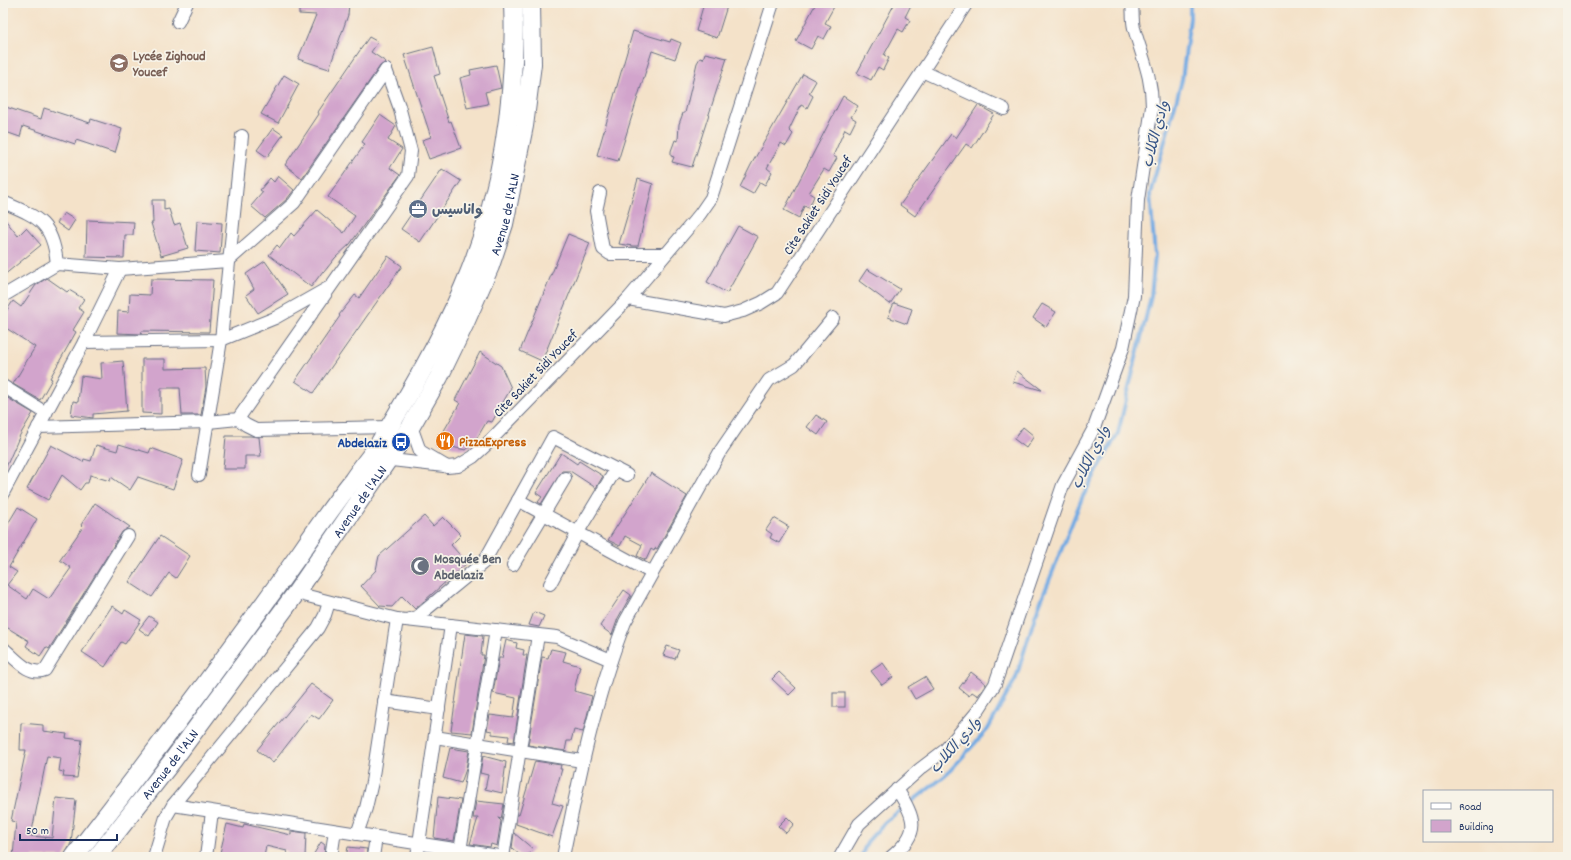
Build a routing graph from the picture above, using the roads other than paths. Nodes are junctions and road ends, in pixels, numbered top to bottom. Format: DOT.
graph roads {
  1 [pos="187,3"];
  2 [pos="513,3"];
  3 [pos="531,3"];
  4 [pos="773,3"];
  5 [pos="967,3"];
  6 [pos="1132,3"];
  7 [pos="178,22"];
  8 [pos="922,71"];
  9 [pos="1004,109"];
  10 [pos="242,136"];
  11 [pos="600,193"];
  12 [pos="3,202"];
  13 [pos="665,254"];
  14 [pos="228,262"];
  15 [pos="56,264"];
  16 [pos="120,269"];
  17 [pos="331,286"];
  18 [pos="3,296"];
  19 [pos="628,299"];
  20 [pos="833,318"];
  21 [pos="221,340"];
  22 [pos="84,342"];
  23 [pos="3,386"];
  24 [pos="46,413"];
  25 [pos="238,418"];
  26 [pos="208,422"];
  27 [pos="411,426"];
  28 [pos="388,427"];
  29 [pos="38,428"];
  30 [pos="389,458"];
  31 [pos="367,460"];
  32 [pos="447,467"];
  33 [pos="616,469"];
  34 [pos="199,475"];
  35 [pos="627,475"];
  36 [pos="565,478"];
  37 [pos="3,493"];
  38 [pos="518,500"];
  39 [pos="544,513"];
  40 [pos="578,532"];
  41 [pos="128,536"];
  42 [pos="513,565"];
  43 [pos="652,573"];
  44 [pos="550,584"];
  45 [pos="296,593"];
  46 [pos="329,602"];
  47 [pos="402,619"];
  48 [pos="451,625"];
  49 [pos="496,630"];
  50 [pos="538,635"];
  51 [pos="3,650"];
  52 [pos="611,660"];
  53 [pos="384,701"];
  54 [pos="439,709"];
  55 [pos="435,737"];
  56 [pos="478,744"];
  57 [pos="520,751"];
  58 [pos="582,761"];
  59 [pos="897,789"];
  60 [pos="173,805"];
  61 [pos="212,812"];
  62 [pos="335,830"];
  63 [pos="357,834"];
  64 [pos="376,837"];
  65 [pos="419,844"];
  66 [pos="460,854"];
  67 [pos="74,857"];
  68 [pos="97,857"];
  69 [pos="154,857"];
  70 [pos="206,857"];
  71 [pos="331,857"];
  72 [pos="373,857"];
  73 [pos="417,857"];
  74 [pos="504,857"];
  75 [pos="563,857"];
  76 [pos="840,857"];
  77 [pos="891,857"];
  1 -- 7 [label="street"];
  2 -- 28 [label="main road"];
  3 -- 27 [label="main road, Avenue de l'ALN"];
  4 -- 13 [label="street, Cite Sakiet Sidi Youcef"];
  5 -- 8 [label="street, Cite Sakiet Sidi Youcef"];
  6 -- 59 [label="street"];
  8 -- 9 [label="street"];
  8 -- 19 [label="street, Cite Sakiet Sidi Youcef"];
  10 -- 14 [label="street"];
  11 -- 13 [label="street"];
  12 -- 15 [label="street"];
  13 -- 19 [label="street, Cite Sakiet Sidi Youcef"];
  14 -- 16 [label="street"];
  14 -- 17 [label="street"];
  14 -- 21 [label="street"];
  15 -- 16 [label="street"];
  15 -- 18 [label="street"];
  16 -- 22 [label="street"];
  17 -- 21 [label="street"];
  17 -- 25 [label="street"];
  19 -- 32 [label="street, Cite Sakiet Sidi Youcef"];
  20 -- 43 [label="street"];
  21 -- 22 [label="street"];
  21 -- 26 [label="street"];
  22 -- 24 [label="street"];
  23 -- 24 [label="street"];
  24 -- 29 [label="street"];
  25 -- 26 [label="street"];
  25 -- 28 [label="street"];
  26 -- 29 [label="street"];
  26 -- 34 [label="street"];
  27 -- 30 [label="main road, Avenue de l'ALN"];
  27 -- 32 [label="street"];
  28 -- 31 [label="main road"];
  29 -- 37 [label="street"];
  30 -- 31 [label="street, Cite Sakiet Sidi Youcef"];
  30 -- 32 [label="street, Cite Sakiet Sidi Youcef"];
  30 -- 45 [label="main road, Avenue de l'ALN"];
  31 -- 67 [label="main road"];
  33 -- 35 [label="street"];
  33 -- 38 [label="street"];
  33 -- 40 [label="street"];
  36 -- 39 [label="street"];
  38 -- 39 [label="street"];
  38 -- 47 [label="street"];
  39 -- 40 [label="street"];
  39 -- 42 [label="street"];
  40 -- 43 [label="street"];
  40 -- 44 [label="street"];
  41 -- 51 [label="street"];
  43 -- 52 [label="street"];
  45 -- 46 [label="street"];
  45 -- 68 [label="main road, Avenue de l'ALN"];
  46 -- 47 [label="street"];
  46 -- 60 [label="street"];
  47 -- 48 [label="street"];
  47 -- 53 [label="street"];
  48 -- 49 [label="street"];
  48 -- 54 [label="street"];
  49 -- 50 [label="street"];
  49 -- 56 [label="street"];
  50 -- 52 [label="street"];
  50 -- 57 [label="street"];
  52 -- 58 [label="street"];
  53 -- 54 [label="street"];
  53 -- 63 [label="street"];
  54 -- 55 [label="street"];
  55 -- 56 [label="street"];
  55 -- 65 [label="street"];
  56 -- 57 [label="street"];
  56 -- 66 [label="street"];
  57 -- 58 [label="street"];
  57 -- 74 [label="street"];
  58 -- 75 [label="street"];
  59 -- 76 [label="street"];
  59 -- 77 [label="street"];
  60 -- 61 [label="street"];
  60 -- 69 [label="street"];
  61 -- 62 [label="street"];
  61 -- 70 [label="street"];
  62 -- 63 [label="street"];
  62 -- 71 [label="street"];
  63 -- 64 [label="street"];
  64 -- 65 [label="street"];
  64 -- 72 [label="street"];
  65 -- 66 [label="street"];
  65 -- 73 [label="street"];
  66 -- 74 [label="street"];
}
